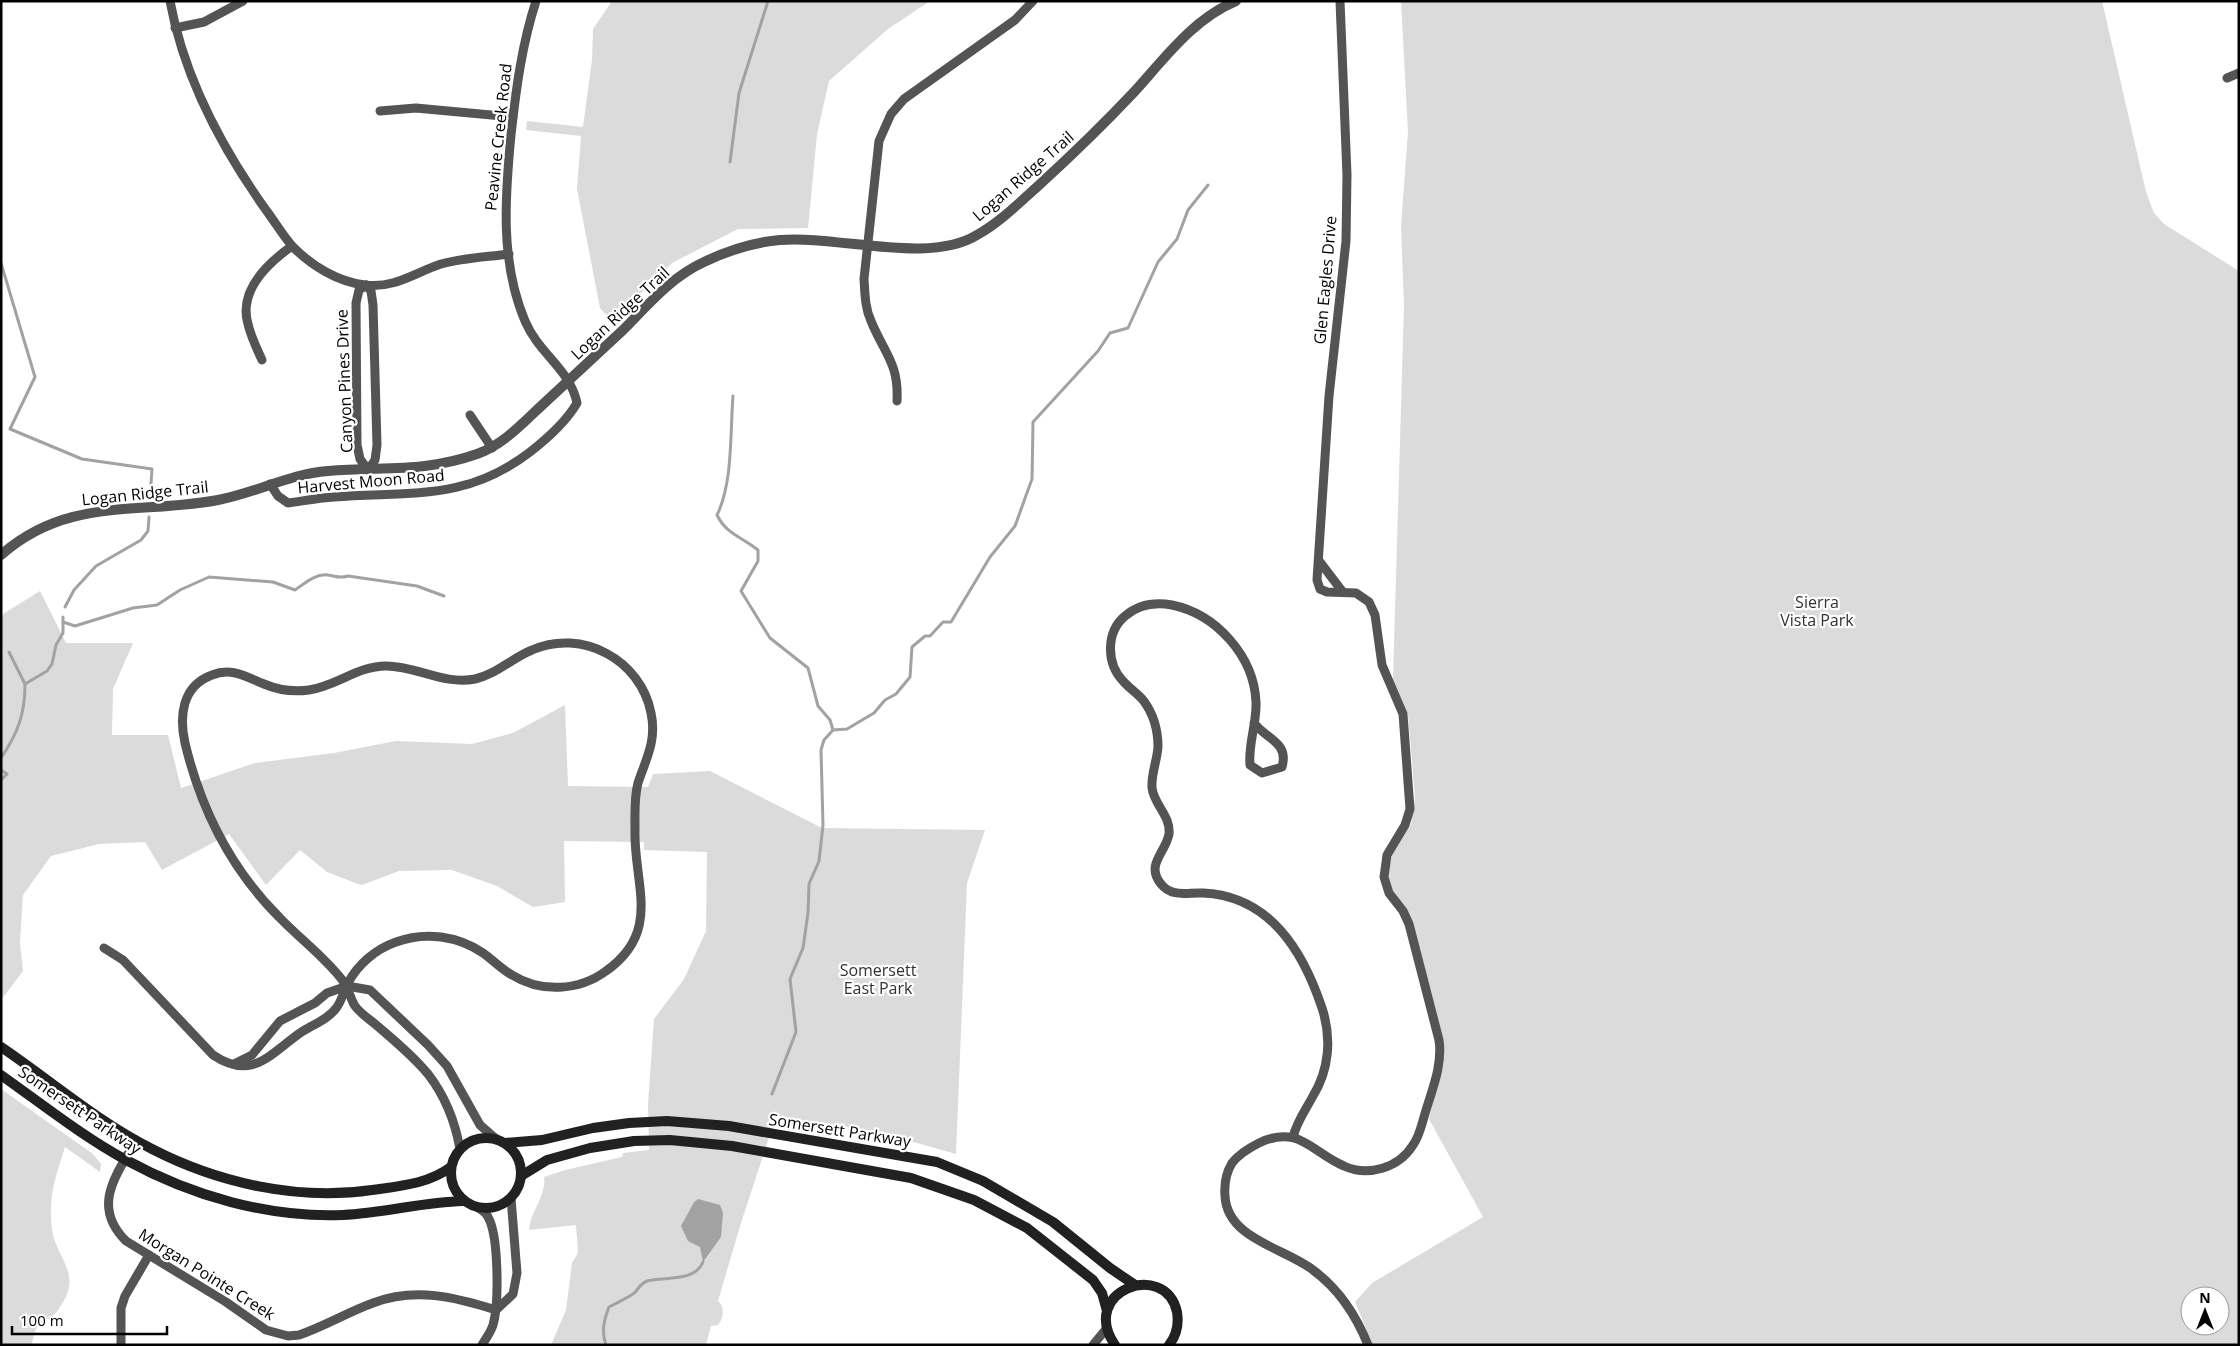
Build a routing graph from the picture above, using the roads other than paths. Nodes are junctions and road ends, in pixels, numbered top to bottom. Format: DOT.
graph roads {
  1 [pos="170,1"];
  2 [pos="243,1"];
  3 [pos="536,1"];
  4 [pos="1033,1"];
  5 [pos="1236,1"];
  6 [pos="1340,1"];
  7 [pos="175,28"];
  8 [pos="2239,73"];
  9 [pos="2227,78"];
  10 [pos="380,111"];
  11 [pos="513,117"];
  12 [pos="870,244"];
  13 [pos="292,246"];
  14 [pos="509,254"];
  15 [pos="366,285"];
  16 [pos="262,360"];
  17 [pos="570,380"];
  18 [pos="897,401"];
  19 [pos="470,415"];
  20 [pos="492,448"];
  21 [pos="368,470"];
  22 [pos="270,484"];
  23 [pos="1,555"];
  24 [pos="1320,562"];
  25 [pos="1342,591"];
  26 [pos="1254,723"];
  27 [pos="104,948"];
  28 [pos="347,986"];
  29 [pos="1,1047"];
  30 [pos="231,1065"];
  31 [pos="1,1075"];
  32 [pos="1293,1137"];
  33 [pos="136,1140"];
  34 [pos="501,1141"];
  35 [pos="460,1149"];
  36 [pos="125,1160"];
  37 [pos="451,1167"];
  38 [pos="521,1176"];
  39 [pos="511,1198"];
  40 [pos="464,1201"];
  41 [pos="477,1207"];
  42 [pos="149,1255"];
  43 [pos="1135,1285"];
  44 [pos="496,1310"];
  45 [pos="1107,1311"];
  46 [pos="1106,1329"];
  47 [pos="1177,1331"];
  48 [pos="121,1345"];
  49 [pos="482,1345"];
  50 [pos="1093,1345"];
  51 [pos="1114,1345"];
  52 [pos="1168,1345"];
  53 [pos="1181,1345"];
  54 [pos="1368,1345"];
  1 -- 7 [label="street"];
  2 -- 7 [label="street"];
  3 -- 11 [label="street, Peavine Creek Road"];
  4 -- 12 [label="street"];
  5 -- 12 [label="street, Logan Ridge Trail"];
  6 -- 24 [label="street, Glen Eagles Drive"];
  7 -- 13 [label="street"];
  8 -- 9 [label="street"];
  10 -- 11 [label="street"];
  11 -- 14 [label="street, Peavine Creek Road"];
  12 -- 17 [label="street, Logan Ridge Trail"];
  12 -- 18 [label="street"];
  13 -- 15 [label="street"];
  13 -- 16 [label="street"];
  14 -- 15 [label="street"];
  14 -- 17 [label="street, Peavine Creek Road"];
  15 -- 21 [label="street, Canyon Pines Drive"];
  15 -- 21 [label="street, Canyon Pines Drive"];
  17 -- 20 [label="street, Logan Ridge Trail"];
  17 -- 22 [label="street, Harvest Moon Road"];
  19 -- 20 [label="street"];
  20 -- 21 [label="street, Logan Ridge Trail"];
  21 -- 22 [label="street, Logan Ridge Trail"];
  22 -- 23 [label="street, Logan Ridge Trail"];
  24 -- 25 [label="street"];
  24 -- 25 [label="street, Glen Eagles Drive"];
  25 -- 32 [label="street"];
  26 -- 26 [label="street"];
  26 -- 32 [label="street"];
  27 -- 30 [label="street"];
  28 -- 28 [label="street"];
  28 -- 30 [label="street"];
  28 -- 30 [label="street"];
  28 -- 34 [label="street"];
  28 -- 35 [label="street"];
  29 -- 33 [label="main road, Somersett Parkway"];
  31 -- 36 [label="main road, Somersett Parkway"];
  32 -- 54 [label="street"];
  33 -- 36 [label="street, Morgan Pointe Creek"];
  33 -- 37 [label="main road, Somersett Parkway"];
  34 -- 35 [label="main road"];
  34 -- 38 [label="main road"];
  34 -- 43 [label="main road, Somersett Parkway"];
  35 -- 37 [label="main road"];
  36 -- 40 [label="main road, Somersett Parkway"];
  36 -- 42 [label="street, Morgan Pointe Creek"];
  37 -- 40 [label="main road"];
  38 -- 39 [label="main road"];
  38 -- 45 [label="main road, Somersett Parkway"];
  39 -- 41 [label="main road"];
  39 -- 44 [label="street"];
  40 -- 41 [label="main road"];
  41 -- 44 [label="street"];
  42 -- 44 [label="street, Morgan Pointe Creek"];
  42 -- 48 [label="street"];
  43 -- 45 [label="main road"];
  43 -- 47 [label="main road"];
  44 -- 49 [label="street"];
  45 -- 46 [label="main road"];
  46 -- 50 [label="street"];
  46 -- 51 [label="main road"];
  47 -- 52 [label="main road"];
  47 -- 53 [label="main road"];
}
